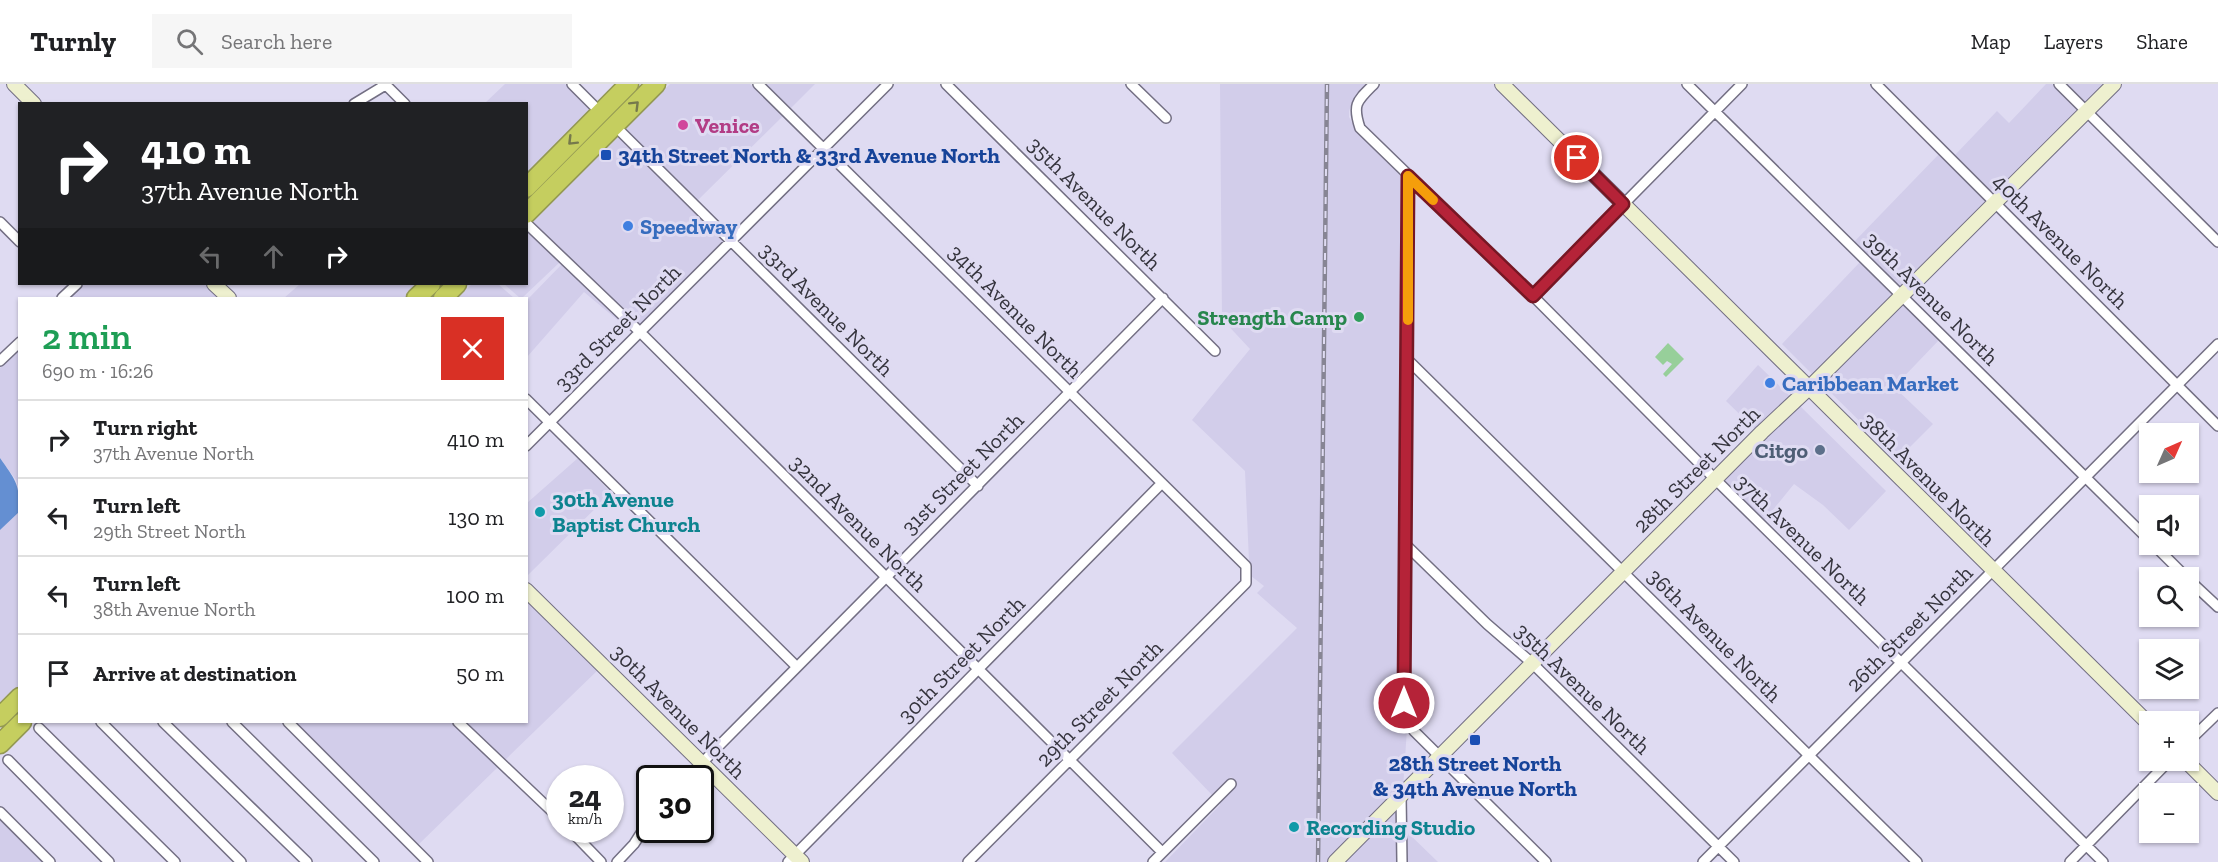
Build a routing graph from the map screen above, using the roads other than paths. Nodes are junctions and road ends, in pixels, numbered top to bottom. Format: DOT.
graph roads {
  1 [pos="14,84"];
  2 [pos="386,84"];
  3 [pos="572,84"];
  4 [pos="629,84"];
  5 [pos="656,84"];
  6 [pos="758,84"];
  7 [pos="888,84"];
  8 [pos="946,84"];
  9 [pos="1131,84"];
  10 [pos="1374,84"];
  11 [pos="1502,84"];
  12 [pos="1687,84"];
  13 [pos="1742,84"];
  14 [pos="1876,84"];
  15 [pos="2059,84"];
  16 [pos="2114,84"];
  17 [pos="32,102"];
  18 [pos="357,102"];
  19 [pos="403,102"];
  20 [pos="1715,111"];
  21 [pos="601,112"];
  22 [pos="2087,112"];
  23 [pos="1166,118"];
  24 [pos="614,126"];
  25 [pos="824,148"];
  26 [pos="1408,176"];
  27 [pos="528,186"];
  28 [pos="1995,203"];
  29 [pos="1623,204"];
  30 [pos="528,212"];
  31 [pos="0,222"];
  32 [pos="528,225"];
  33 [pos="18,240"];
  34 [pos="731,241"];
  35 [pos="2218,242"];
  36 [pos="215,285"];
  37 [pos="457,285"];
  38 [pos="1533,296"];
  39 [pos="1902,296"];
  40 [pos="228,297"];
  41 [pos="443,297"];
  42 [pos="1163,298"];
  43 [pos="640,332"];
  44 [pos="18,344"];
  45 [pos="2218,344"];
  46 [pos="1215,351"];
  47 [pos="1408,360"];
  48 [pos="0,361"];
  49 [pos="2178,384"];
  50 [pos="1809,388"];
  51 [pos="1069,392"];
  52 [pos="528,401"];
  53 [pos="549,423"];
  54 [pos="2218,426"];
  55 [pos="528,444"];
  56 [pos="2086,477"];
  57 [pos="1715,479"];
  58 [pos="1162,483"];
  59 [pos="978,486"];
  60 [pos="2139,530"];
  61 [pos="1404,543"];
  62 [pos="2164,555"];
  63 [pos="1245,566"];
  64 [pos="2177,567"];
  65 [pos="1623,572"];
  66 [pos="1993,572"];
  67 [pos="886,577"];
  68 [pos="2199,589"];
  69 [pos="528,592"];
  70 [pos="2218,607"];
  71 [pos="1532,663"];
  72 [pos="1902,663"];
  73 [pos="797,667"];
  74 [pos="978,669"];
  75 [pos="18,699"];
  76 [pos="2218,713"];
  77 [pos="2139,714"];
  78 [pos="0,717"];
  79 [pos="102,723"];
  80 [pos="165,723"];
  81 [pos="233,723"];
  82 [pos="289,723"];
  83 [pos="459,723"];
  84 [pos="31,725"];
  85 [pos="2199,731"];
  86 [pos="4,752"];
  87 [pos="1809,756"];
  88 [pos="1440,757"];
  89 [pos="1070,760"];
  90 [pos="702,764"];
  91 [pos="2159,771"];
  92 [pos="2196,771"];
  93 [pos="1231,784"];
  94 [pos="2218,793"];
  95 [pos="1401,795"];
  96 [pos="546,806"];
  97 [pos="0,812"];
  98 [pos="636,841"];
  99 [pos="583,843"];
  100 [pos="1719,846"];
  101 [pos="2086,846"];
  102 [pos="1162,852"];
  103 [pos="795,860"];
  104 [pos="50,862"];
  105 [pos="109,862"];
  106 [pos="175,862"];
  107 [pos="241,862"];
  108 [pos="307,862"];
  109 [pos="374,862"];
  110 [pos="428,862"];
  111 [pos="601,862"];
  112 [pos="617,862"];
  113 [pos="968,862"];
  114 [pos="1153,862"];
  115 [pos="1335,862"];
  116 [pos="1402,862"];
  117 [pos="1546,862"];
  118 [pos="1703,862"];
  119 [pos="1734,862"];
  120 [pos="1917,862"];
  121 [pos="2070,862"];
  122 [pos="2103,862"];
  1 -- 17 [label="street"];
  2 -- 18 [label="street"];
  2 -- 19 [label="street"];
  3 -- 21 [label="street, 33rd Avenue North"];
  4 -- 21 [label="highway"];
  24 -- 5 [label="highway, one-way"];
  6 -- 25 [label="street, 34th Avenue North"];
  7 -- 25 [label="street, 33rd Street North"];
  8 -- 42 [label="street, 35th Avenue North"];
  9 -- 23 [label="street"];
  10 -- 26 [label="street, 37th Avenue North"];
  11 -- 29 [label="street, 38th Avenue North"];
  12 -- 20 [label="street, 39th Avenue North"];
  13 -- 20 [label="street"];
  14 -- 28 [label="street, 40th Avenue North"];
  15 -- 22 [label="street"];
  16 -- 22 [label="street, 28th Street North"];
  20 -- 29 [label="street"];
  20 -- 39 [label="street, 39th Avenue North"];
  21 -- 24 [label="street, 33rd Avenue North"];
  21 -- 27 [label="highway, one-way"];
  22 -- 28 [label="street, 28th Street North"];
  22 -- 35 [label="street"];
  24 -- 30 [label="highway"];
  24 -- 34 [label="street, 33rd Avenue North"];
  25 -- 34 [label="street, 33rd Street North"];
  25 -- 51 [label="street, 34th Avenue North"];
  26 -- 38 [label="street, 37th Avenue North"];
  26 -- 47 [label="street"];
  28 -- 39 [label="street, 28th Street North"];
  28 -- 49 [label="street, 40th Avenue North"];
  29 -- 38 [label="street"];
  29 -- 50 [label="street, 38th Avenue North"];
  31 -- 33 [label="street"];
  32 -- 43 [label="street, 32nd Avenue North"];
  34 -- 43 [label="street, 33rd Street North"];
  34 -- 59 [label="street, 33rd Avenue North"];
  36 -- 40 [label="street"];
  37 -- 41 [label="highway"];
  38 -- 57 [label="street, 37th Avenue North"];
  39 -- 50 [label="street, 28th Street North"];
  39 -- 56 [label="street, 39th Avenue North"];
  42 -- 46 [label="street, 35th Avenue North"];
  42 -- 51 [label="street, 31st Street North"];
  43 -- 53 [label="street, 33rd Street North"];
  43 -- 67 [label="street, 32nd Avenue North"];
  44 -- 48 [label="street"];
  45 -- 49 [label="street, 26th Street North"];
  47 -- 61 [label="street"];
  47 -- 65 [label="street, 36th Avenue North"];
  49 -- 54 [label="street, 40th Avenue North"];
  49 -- 56 [label="street, 26th Street North"];
  50 -- 57 [label="street, 28th Street North"];
  50 -- 66 [label="street, 38th Avenue North"];
  51 -- 58 [label="street, 34th Avenue North"];
  51 -- 59 [label="street, 31st Street North"];
  52 -- 53 [label="street"];
  53 -- 55 [label="street, 33rd Street North"];
  53 -- 73 [label="street"];
  56 -- 60 [label="street, 39th Avenue North"];
  56 -- 66 [label="street, 26th Street North"];
  57 -- 65 [label="street, 28th Street North"];
  57 -- 72 [label="street, 37th Avenue North"];
  58 -- 63 [label="street, 34th Avenue North"];
  58 -- 74 [label="street, 30th Street North"];
  59 -- 67 [label="street, 31st Street North"];
  61 -- 71 [label="street, 35th Avenue North"];
  61 -- 88 [label="street"];
  62 -- 64 [label="street"];
  63 -- 89 [label="street, 29th Street North"];
  65 -- 71 [label="street, 28th Street North"];
  65 -- 87 [label="street, 36th Avenue North"];
  66 -- 72 [label="street, 26th Street North"];
  66 -- 77 [label="street, 38th Avenue North"];
  67 -- 73 [label="street, 31st Street North"];
  67 -- 74 [label="street, 32nd Avenue North"];
  68 -- 70 [label="street"];
  69 -- 90 [label="street, 30th Avenue North"];
  71 -- 88 [label="street, 28th Street North"];
  71 -- 100 [label="street, 35th Avenue North"];
  72 -- 87 [label="street, 26th Street North"];
  72 -- 101 [label="street, 37th Avenue North"];
  73 -- 90 [label="street, 31st Street North"];
  74 -- 89 [label="street, 32nd Avenue North"];
  74 -- 103 [label="street, 30th Street North"];
  75 -- 78 [label="highway"];
  76 -- 85 [label="street"];
  79 -- 107 [label="street"];
  80 -- 108 [label="street"];
  81 -- 109 [label="street"];
  82 -- 110 [label="street"];
  83 -- 96 [label="street"];
  84 -- 86 [label="highway"];
  84 -- 106 [label="street"];
  86 -- 105 [label="street"];
  87 -- 100 [label="street, 26th Street North"];
  87 -- 120 [label="street, 36th Avenue North"];
  88 -- 95 [label="street, 28th Street North"];
  88 -- 117 [label="street"];
  89 -- 102 [label="street, 32nd Avenue North"];
  89 -- 113 [label="street, 29th Street North"];
  90 -- 103 [label="street, 30th Avenue North"];
  91 -- 101 [label="street"];
  92 -- 94 [label="street"];
  93 -- 102 [label="street"];
  95 -- 115 [label="street, 28th Street North"];
  95 -- 116 [label="street"];
  97 -- 104 [label="street"];
  98 -- 112 [label="street"];
  99 -- 111 [label="street"];
  100 -- 118 [label="street, 26th Street North"];
  100 -- 119 [label="street, 35th Avenue North"];
  101 -- 121 [label="street"];
  101 -- 122 [label="street, 37th Avenue North"];
  102 -- 114 [label="street"];
}
